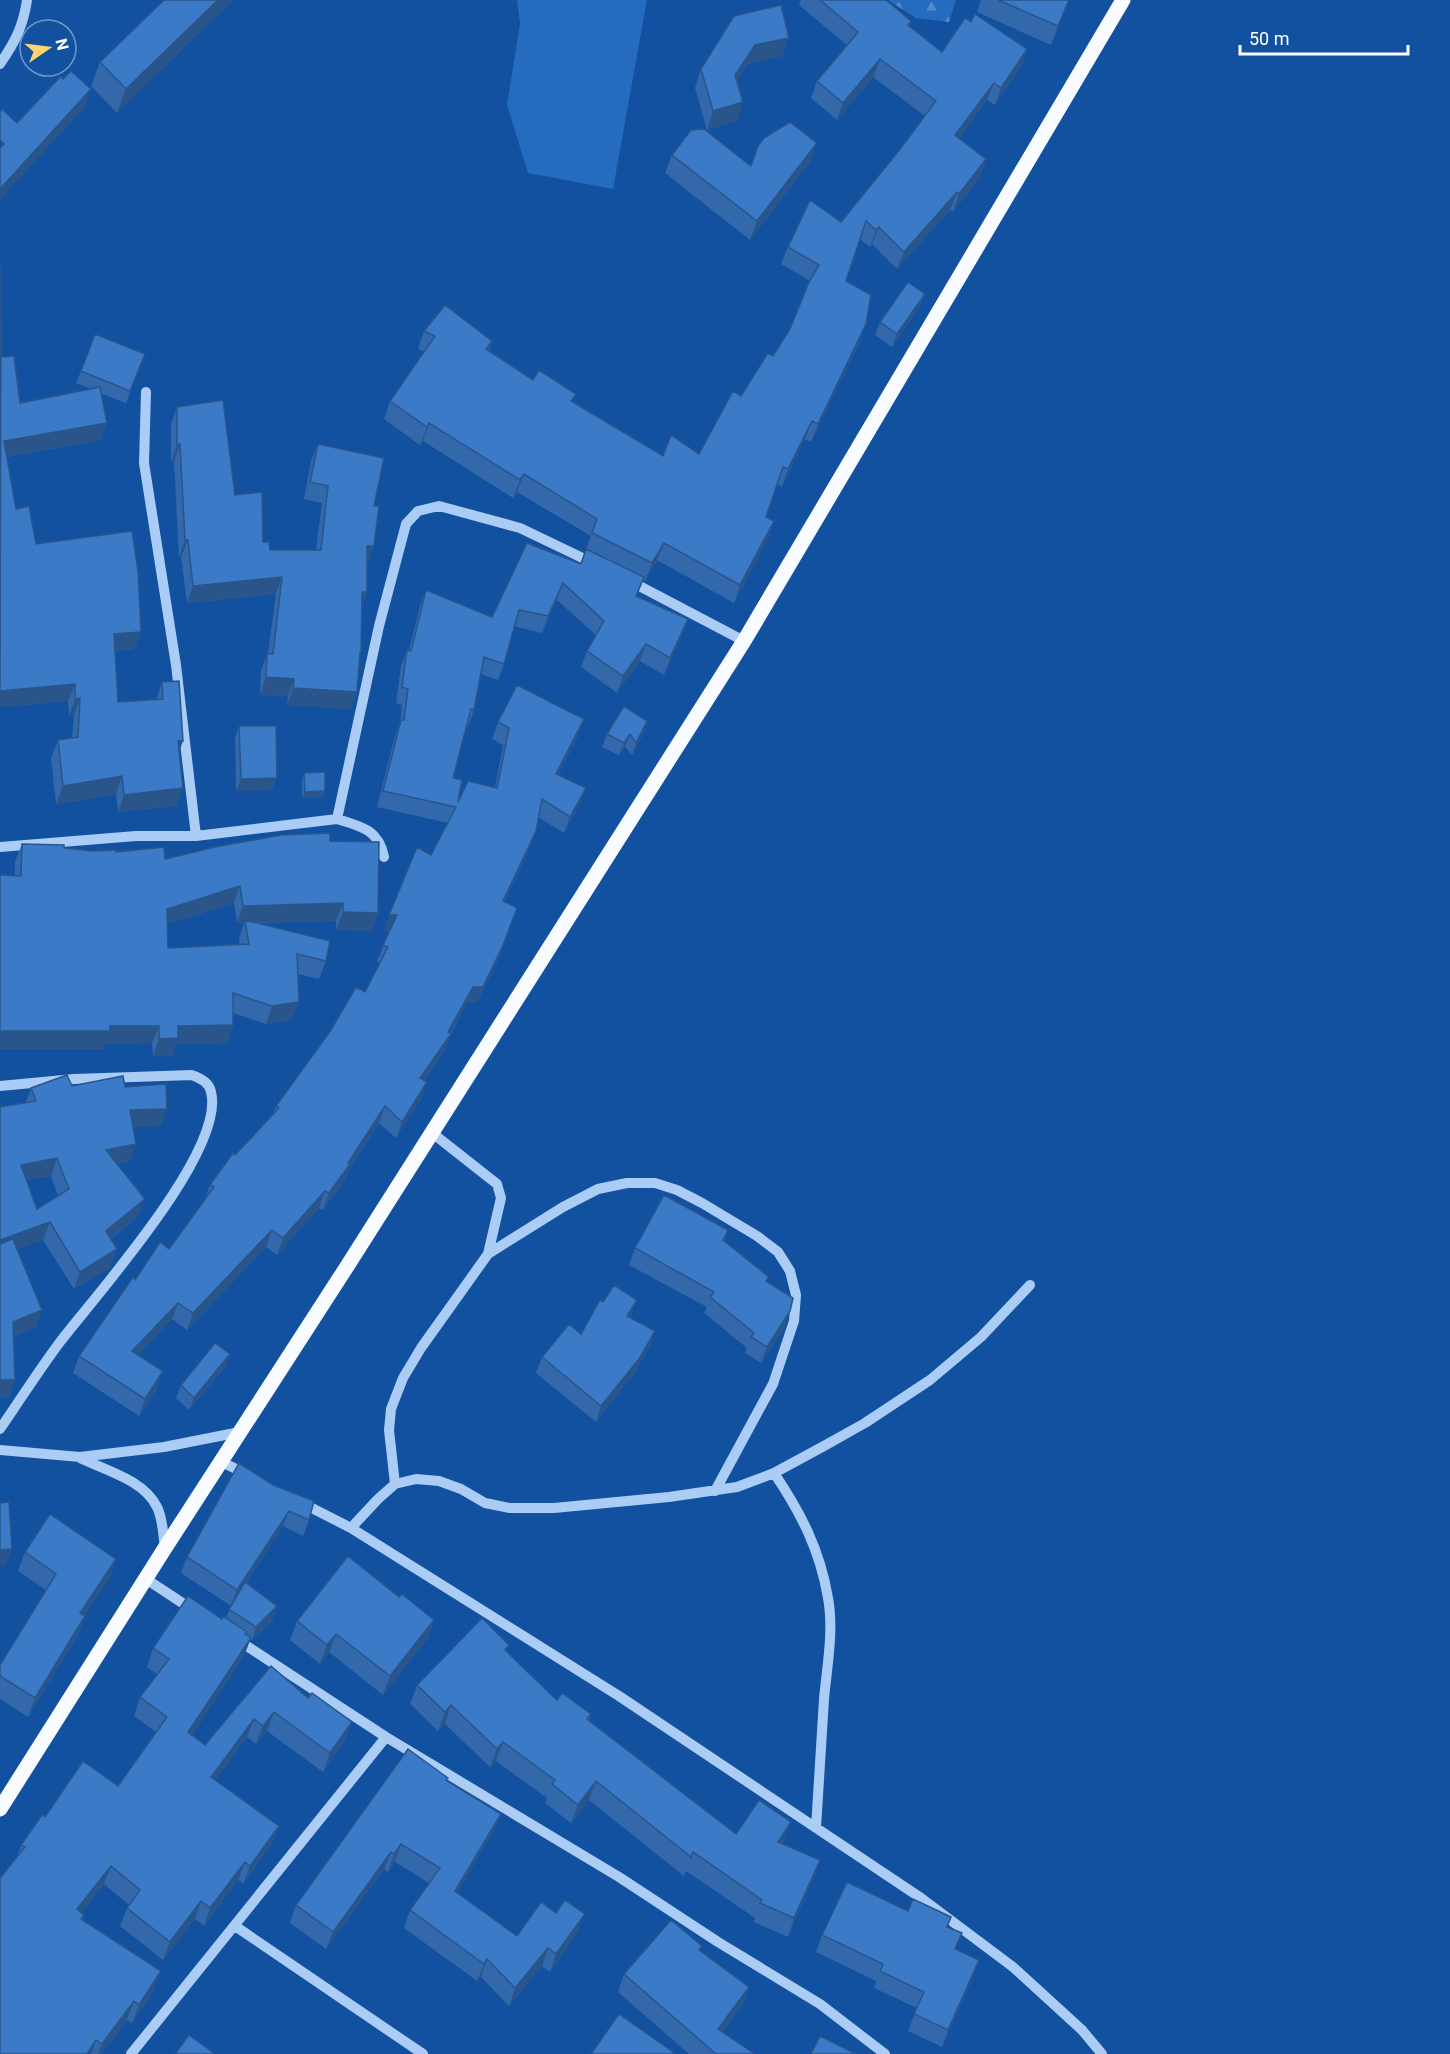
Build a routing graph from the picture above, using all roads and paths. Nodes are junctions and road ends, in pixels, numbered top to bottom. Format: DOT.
graph roads {
  1 [pos="27,0"];
  2 [pos="1123,0"];
  3 [pos="0,64"];
  4 [pos="146,392"];
  5 [pos="605,569"];
  6 [pos="615,574"];
  7 [pos="744,641"];
  8 [pos="337,819"];
  9 [pos="196,836"];
  10 [pos="0,847"];
  11 [pos="384,857"];
  12 [pos="0,1086"];
  13 [pos="431,1132"];
  14 [pos="488,1254"];
  15 [pos="1030,1285"];
  16 [pos="0,1429"];
  17 [pos="240,1432"];
  18 [pos="0,1450"];
  19 [pos="80,1457"];
  20 [pos="222,1461"];
  21 [pos="774,1473"];
  22 [pos="262,1482"];
  23 [pos="395,1484"];
  24 [pos="715,1491"];
  25 [pos="292,1497"];
  26 [pos="351,1528"];
  27 [pos="165,1548"];
  28 [pos="146,1579"];
  29 [pos="206,1619"];
  30 [pos="226,1632"];
  31 [pos="386,1737"];
  32 [pos="0,1809"];
  33 [pos="816,1828"];
  34 [pos="235,1926"];
  35 [pos="131,2054"];
  36 [pos="423,2054"];
  37 [pos="885,2054"];
  38 [pos="1102,2054"];
  1 -- 3 [label="street"];
  2 -- 7 [label="main road"];
  4 -- 9 [label="street"];
  5 -- 8 [label="street"];
  6 -- 7 [label="street"];
  7 -- 13 [label="main road"];
  8 -- 9 [label="street"];
  8 -- 11 [label="street"];
  9 -- 10 [label="street"];
  12 -- 16 [label="street"];
  13 -- 14 [label="street"];
  13 -- 17 [label="main road"];
  14 -- 23 [label="street"];
  14 -- 24 [label="street"];
  15 -- 21 [label="street"];
  17 -- 19 [label="street"];
  17 -- 20 [label="main road"];
  18 -- 19 [label="street"];
  19 -- 27 [label="street"];
  20 -- 22 [label="street"];
  20 -- 27 [label="main road"];
  21 -- 24 [label="street"];
  21 -- 33 [label="street"];
  23 -- 24 [label="street"];
  23 -- 26 [label="street"];
  25 -- 26 [label="street"];
  26 -- 33 [label="street"];
  27 -- 28 [label="main road"];
  28 -- 29 [label="street"];
  28 -- 32 [label="main road"];
  30 -- 31 [label="street"];
  31 -- 34 [label="street"];
  31 -- 37 [label="street"];
  33 -- 38 [label="street"];
  34 -- 35 [label="street"];
  34 -- 36 [label="street"];
}
